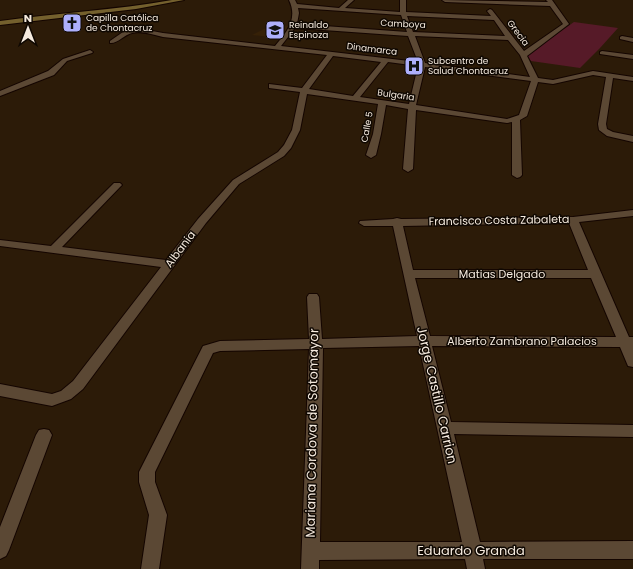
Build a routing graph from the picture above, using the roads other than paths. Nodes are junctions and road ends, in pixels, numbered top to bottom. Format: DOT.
graph roads {
  1 [pos="181,0"];
  2 [pos="291,0"];
  3 [pos="351,0"];
  4 [pos="403,0"];
  5 [pos="445,0"];
  6 [pos="482,1"];
  7 [pos="551,2"];
  8 [pos="296,6"];
  9 [pos="340,10"];
  10 [pos="403,14"];
  11 [pos="494,18"];
  12 [pos="0,23"];
  13 [pos="294,26"];
  14 [pos="411,34"];
  15 [pos="510,38"];
  16 [pos="622,38"];
  17 [pos="633,40"];
  18 [pos="112,42"];
  19 [pos="277,47"];
  20 [pos="90,52"];
  21 [pos="602,53"];
  22 [pos="331,54"];
  23 [pos="523,55"];
  24 [pos="633,57"];
  25 [pos="386,60"];
  26 [pos="422,64"];
  27 [pos="610,76"];
  28 [pos="633,79"];
  29 [pos="535,80"];
  30 [pos="272,86"];
  31 [pos="304,91"];
  32 [pos="0,94"];
  33 [pos="354,99"];
  34 [pos="382,103"];
  35 [pos="412,107"];
  36 [pos="516,120"];
  37 [pos="633,139"];
  38 [pos="371,155"];
  39 [pos="408,169"];
  40 [pos="517,175"];
  41 [pos="117,185"];
  42 [pos="633,213"];
  43 [pos="573,220"];
  44 [pos="397,221"];
  45 [pos="364,223"];
  46 [pos="0,243"];
  47 [pos="53,250"];
  48 [pos="169,264"];
  49 [pos="408,274"];
  50 [pos="596,274"];
  51 [pos="313,298"];
  52 [pos="424,341"];
  53 [pos="628,342"];
  54 [pos="316,343"];
  55 [pos="633,362"];
  56 [pos="0,390"];
  57 [pos="446,428"];
  58 [pos="633,430"];
  59 [pos="44,436"];
  60 [pos="472,549"];
  61 [pos="0,550"];
  62 [pos="633,550"];
  63 [pos="310,551"];
  64 [pos="150,569"];
  65 [pos="310,569"];
  66 [pos="476,569"];
  1 -- 12 [label="main road"];
  2 -- 8 [label="street"];
  3 -- 9 [label="street"];
  4 -- 10 [label="street"];
  5 -- 6 [label="street"];
  6 -- 7 [label="street"];
  6 -- 11 [label="street, Grecia"];
  7 -- 23 [label="street"];
  8 -- 9 [label="street"];
  8 -- 13 [label="street"];
  9 -- 10 [label="street"];
  10 -- 11 [label="street"];
  10 -- 14 [label="street"];
  11 -- 15 [label="street, Grecia"];
  13 -- 14 [label="street, Camboya"];
  13 -- 19 [label="street"];
  14 -- 15 [label="street, Camboya"];
  14 -- 26 [label="street"];
  15 -- 23 [label="street, Grecia"];
  16 -- 17 [label="street"];
  18 -- 19 [label="street, Dinamarca"];
  19 -- 22 [label="street, Dinamarca"];
  20 -- 32 [label="street"];
  21 -- 24 [label="street"];
  22 -- 25 [label="street, Dinamarca"];
  22 -- 31 [label="street, Albania"];
  23 -- 29 [label="street, Grecia"];
  25 -- 26 [label="street, Dinamarca"];
  25 -- 33 [label="street"];
  26 -- 29 [label="street, Dinamarca"];
  26 -- 35 [label="street"];
  27 -- 28 [label="street, Dinamarca"];
  27 -- 29 [label="street, Dinamarca"];
  27 -- 37 [label="street"];
  29 -- 36 [label="street"];
  30 -- 31 [label="street, Bulgaria"];
  31 -- 33 [label="street, Bulgaria"];
  31 -- 48 [label="street, Albania"];
  33 -- 34 [label="street, Bulgaria"];
  34 -- 35 [label="street, Bulgaria"];
  34 -- 38 [label="street, Calle 5"];
  35 -- 36 [label="street, Bulgaria"];
  35 -- 39 [label="street"];
  36 -- 40 [label="street"];
  41 -- 47 [label="street"];
  42 -- 43 [label="street, Francisco Costa Zabaleta"];
  43 -- 44 [label="street, Francisco Costa Zabaleta"];
  43 -- 50 [label="street"];
  44 -- 45 [label="street, Francisco Costa Zabaleta"];
  44 -- 49 [label="street, Jorge Castillo Carrion"];
  46 -- 47 [label="street"];
  47 -- 48 [label="street"];
  48 -- 56 [label="street, Albania"];
  49 -- 50 [label="street, Matias Delgado"];
  49 -- 52 [label="street, Jorge Castillo Carrion"];
  50 -- 53 [label="street"];
  51 -- 54 [label="street, Mariana Cordova de Sotomayor"];
  52 -- 53 [label="street, Alberto Zambrano Palacios"];
  52 -- 54 [label="street, Alberto Zambrano Palacios"];
  52 -- 57 [label="street, Jorge Castillo Carrion"];
  53 -- 55 [label="street"];
  54 -- 63 [label="street, Mariana Cordova de Sotomayor"];
  54 -- 64 [label="street, Alberto Zambrano Palacios"];
  57 -- 58 [label="street"];
  57 -- 60 [label="street, Jorge Castillo Carrion"];
  59 -- 61 [label="street"];
  60 -- 62 [label="street, Eduardo Granda"];
  60 -- 63 [label="street, Eduardo Granda"];
  60 -- 66 [label="street, Jorge Castillo Carrion"];
  63 -- 65 [label="street, Mariana Cordova de Sotomayor"];
}
